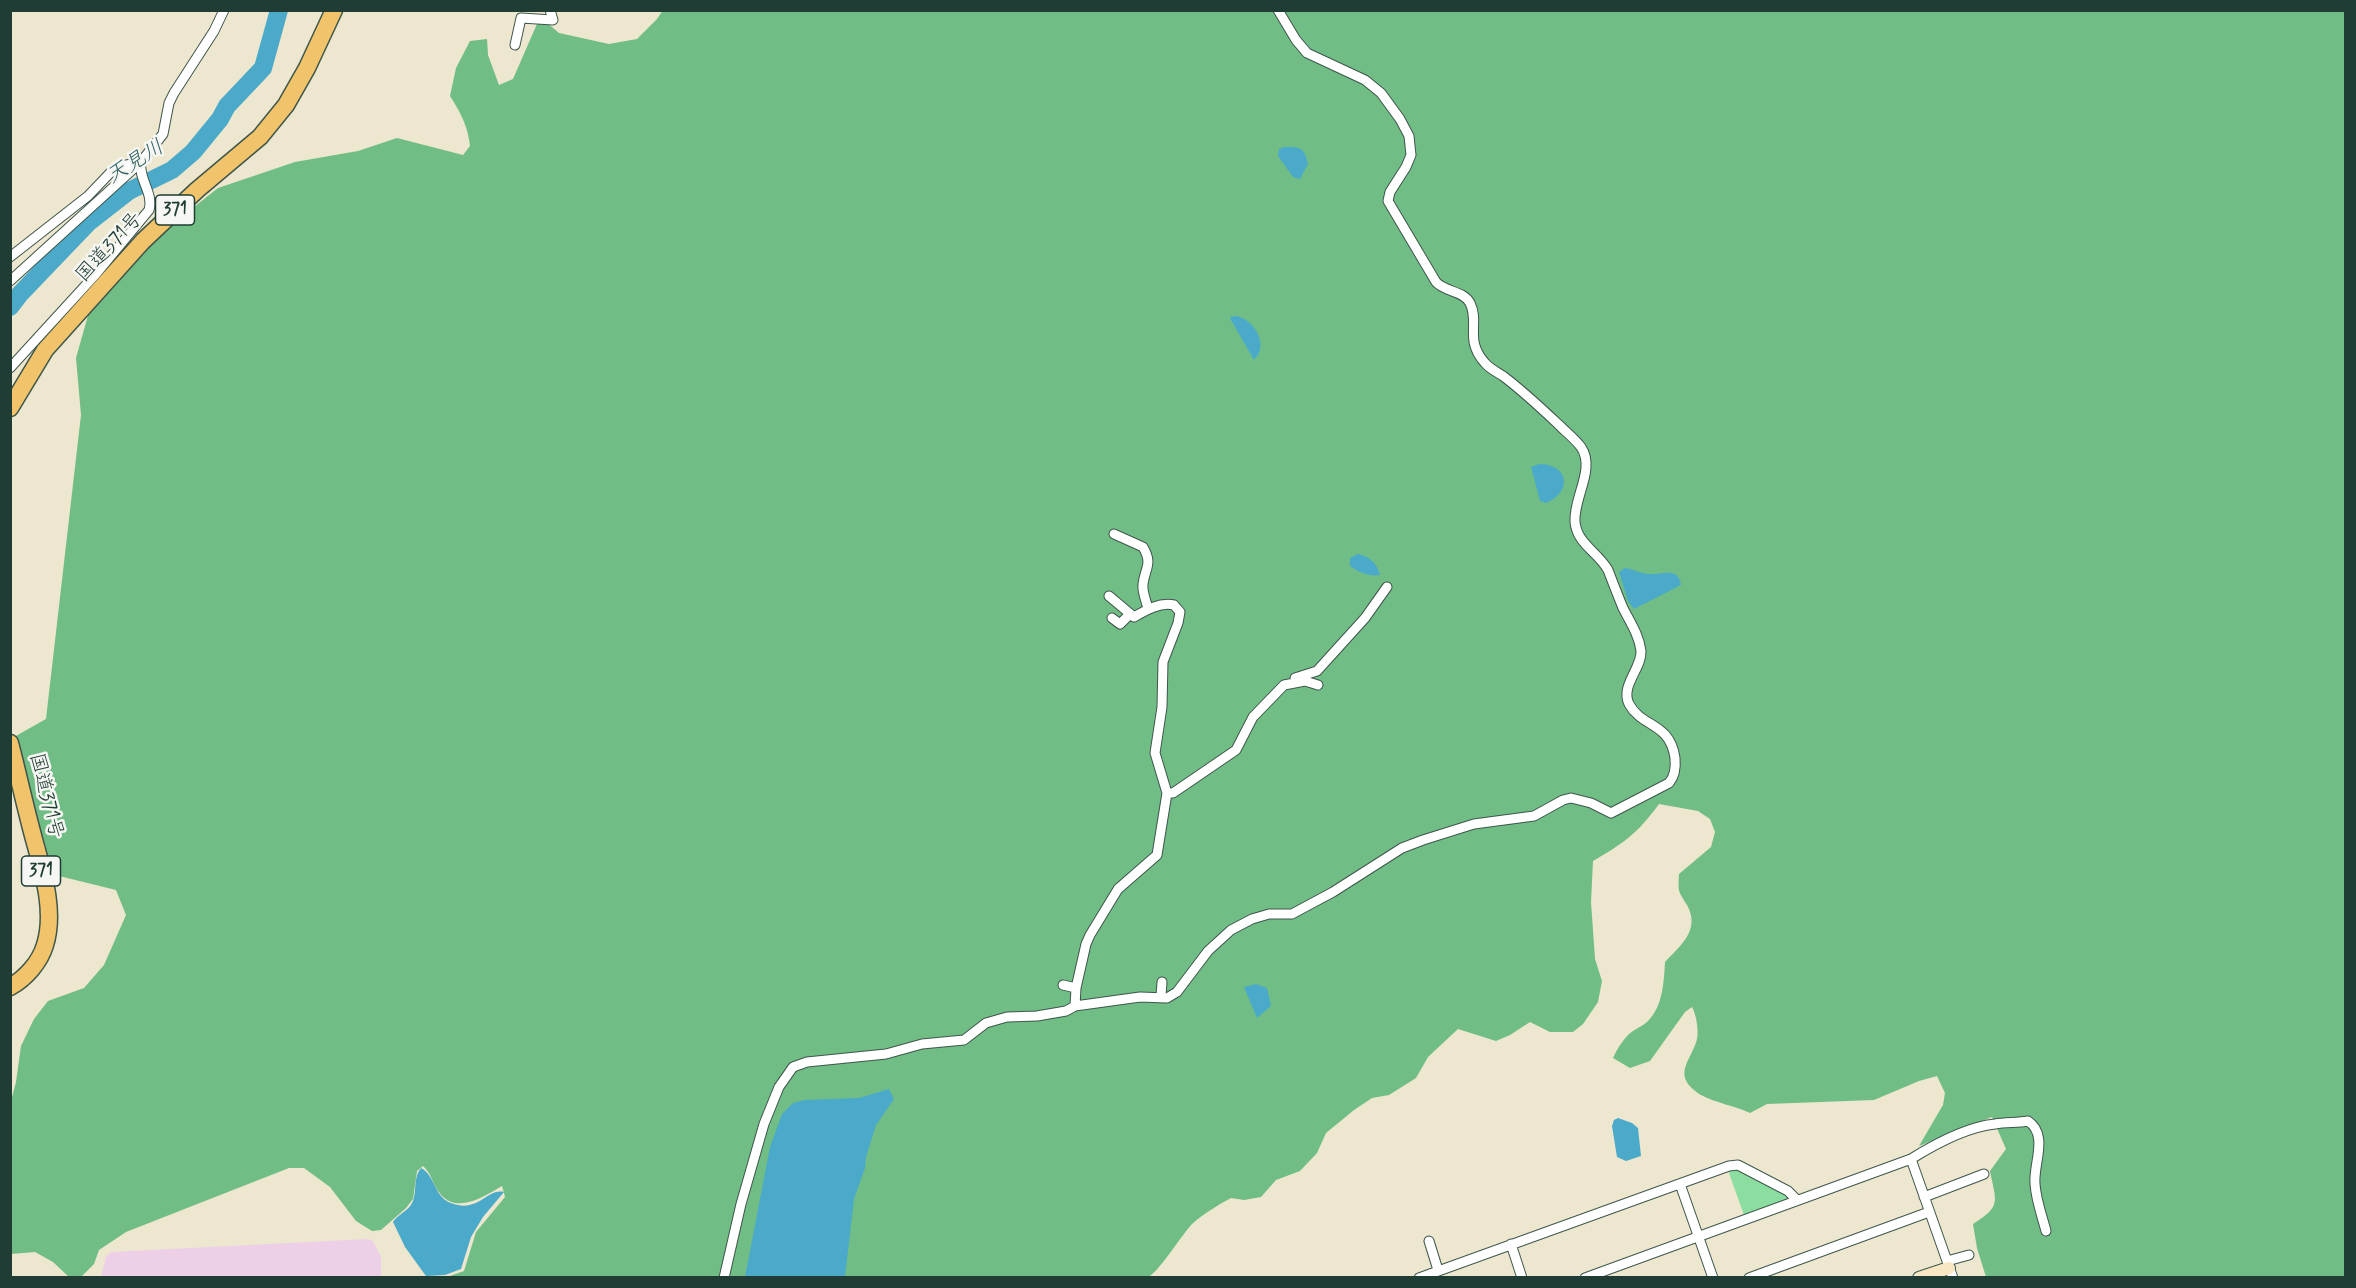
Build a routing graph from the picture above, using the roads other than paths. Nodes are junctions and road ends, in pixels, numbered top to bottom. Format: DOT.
graph roads {
  1 [pos="224,10"];
  2 [pos="334,10"];
  3 [pos="550,10"];
  4 [pos="1278,10"];
  5 [pos="515,45"];
  6 [pos="140,166"];
  7 [pos="10,257"];
  8 [pos="10,281"];
  9 [pos="10,368"];
  10 [pos="10,408"];
  11 [pos="1114,534"];
  12 [pos="1387,587"];
  13 [pos="1141,595"];
  14 [pos="1109,596"];
  15 [pos="1147,609"];
  16 [pos="1130,614"];
  17 [pos="1112,618"];
  18 [pos="1284,684"];
  19 [pos="1318,685"];
  20 [pos="10,743"];
  21 [pos="1167,793"];
  22 [pos="1162,982"];
  23 [pos="1063,985"];
  24 [pos="10,987"];
  25 [pos="1076,988"];
  26 [pos="1161,996"];
  27 [pos="1075,1006"];
  28 [pos="1911,1159"];
  29 [pos="1984,1174"];
  30 [pos="1680,1184"];
  31 [pos="1924,1197"];
  32 [pos="1797,1200"];
  33 [pos="1929,1212"];
  34 [pos="2046,1231"];
  35 [pos="1698,1236"];
  36 [pos="1429,1241"];
  37 [pos="1511,1244"];
  38 [pos="1969,1255"];
  39 [pos="1949,1269"];
  40 [pos="1438,1270"];
  41 [pos="724,1278"];
  42 [pos="1419,1278"];
  43 [pos="1522,1278"];
  44 [pos="1585,1278"];
  45 [pos="1713,1278"];
  46 [pos="1749,1278"];
  47 [pos="1919,1278"];
  1 -- 6 [label="street"];
  2 -- 10 [label="highway, 国道371号 / 371"];
  3 -- 5 [label="street"];
  4 -- 26 [label="street"];
  6 -- 7 [label="street"];
  6 -- 8 [label="street"];
  6 -- 9 [label="street"];
  11 -- 15 [label="street"];
  12 -- 18 [label="street"];
  13 -- 15 [label="street"];
  14 -- 16 [label="street"];
  15 -- 16 [label="street"];
  15 -- 21 [label="street"];
  16 -- 17 [label="street"];
  18 -- 19 [label="street"];
  18 -- 21 [label="street"];
  20 -- 24 [label="highway, 国道371号 / 371"];
  21 -- 25 [label="street"];
  22 -- 26 [label="street"];
  23 -- 25 [label="street"];
  25 -- 27 [label="street"];
  26 -- 27 [label="street"];
  27 -- 41 [label="street"];
  28 -- 31 [label="street"];
  28 -- 32 [label="street"];
  28 -- 34 [label="street"];
  29 -- 31 [label="street"];
  30 -- 32 [label="street"];
  30 -- 35 [label="street"];
  30 -- 37 [label="street"];
  31 -- 33 [label="street"];
  32 -- 35 [label="street"];
  33 -- 39 [label="street"];
  33 -- 46 [label="street"];
  35 -- 44 [label="street"];
  35 -- 45 [label="street"];
  36 -- 40 [label="street"];
  37 -- 40 [label="street"];
  37 -- 43 [label="street"];
  38 -- 39 [label="street"];
  39 -- 47 [label="street"];
  40 -- 42 [label="street"];
}
